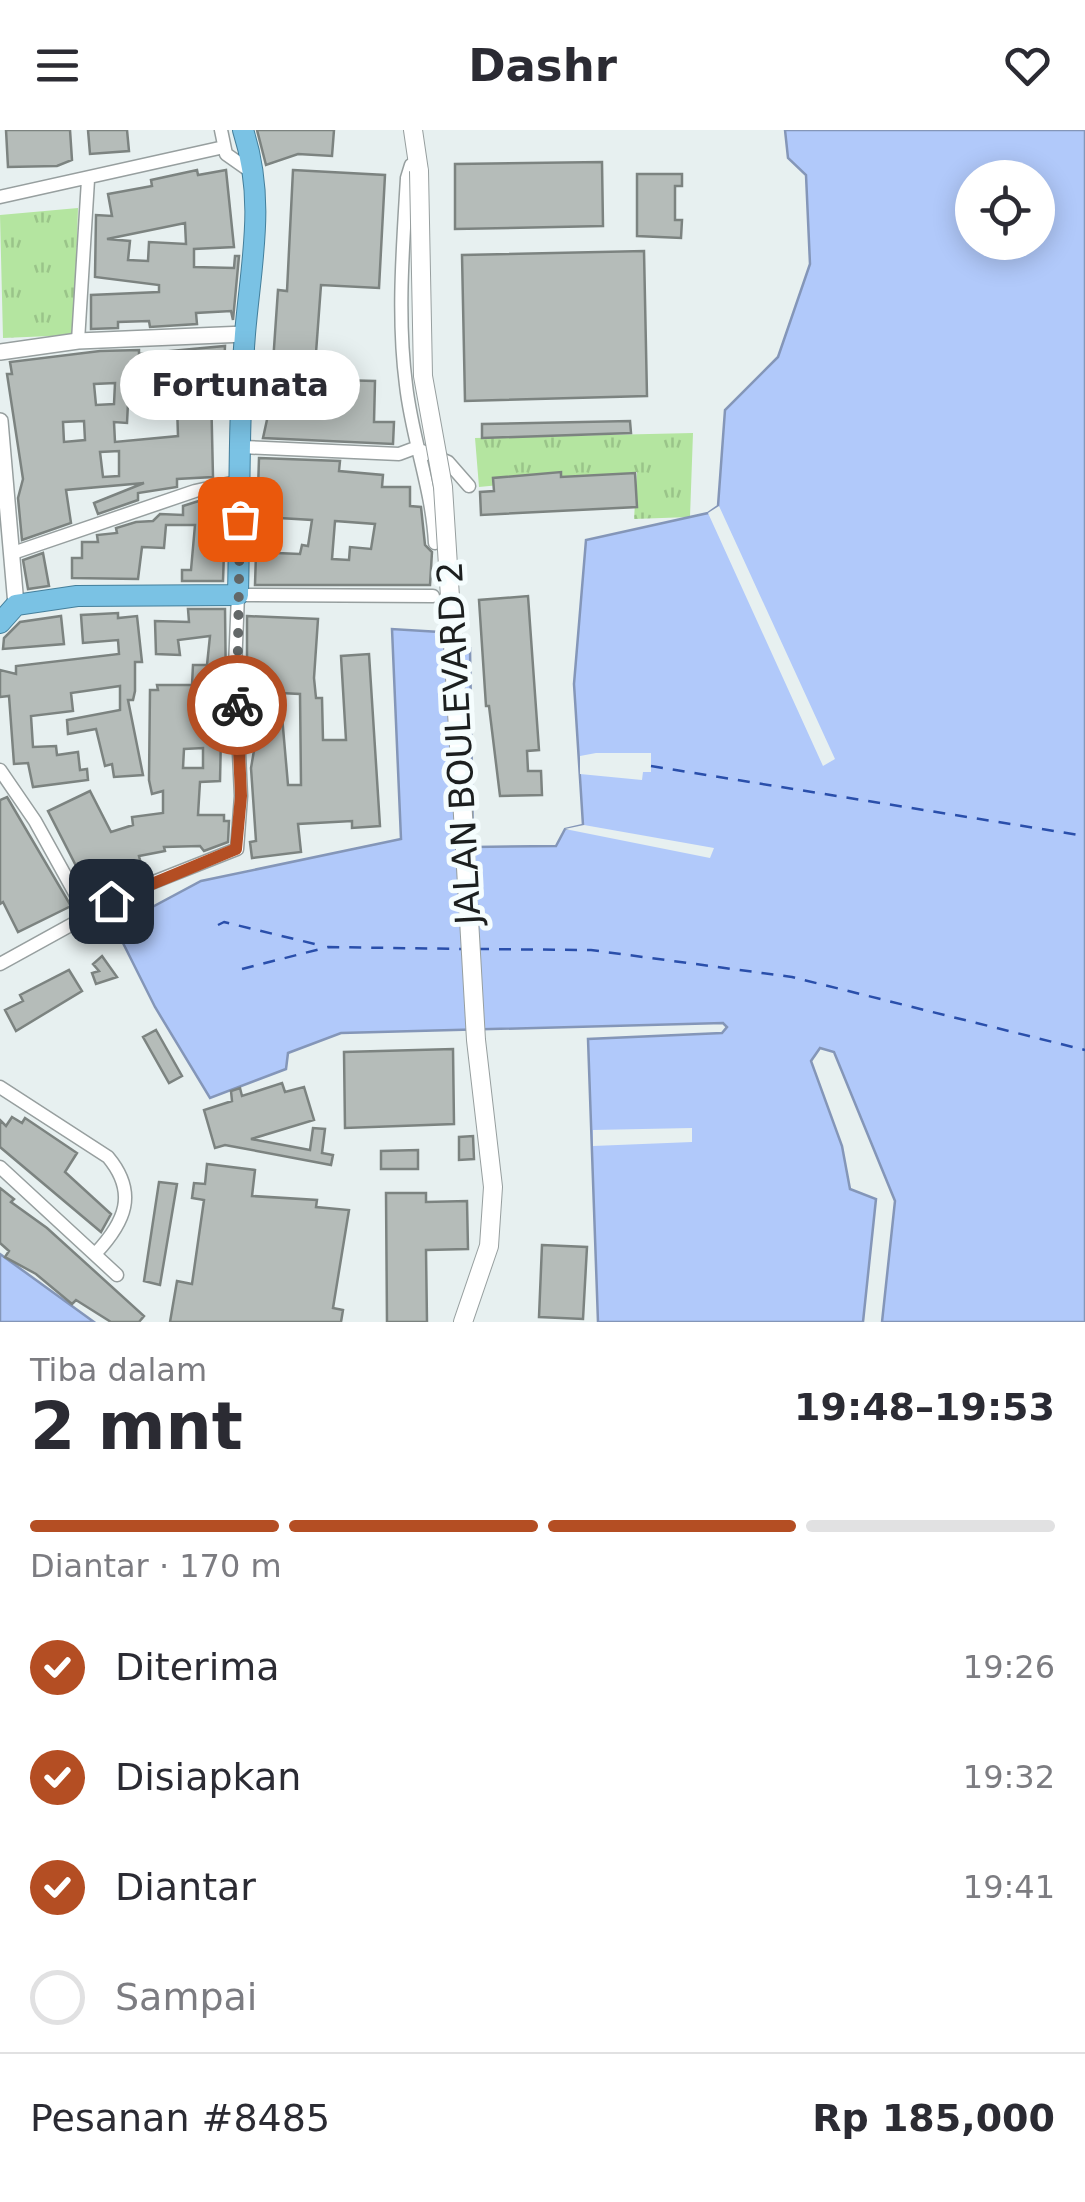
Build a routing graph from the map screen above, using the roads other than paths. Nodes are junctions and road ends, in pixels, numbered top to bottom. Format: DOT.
graph roads {
  1 [pos="221,130"];
  2 [pos="243,130"];
  3 [pos="413,130"];
  4 [pos="423,130"];
  5 [pos="224,146"];
  6 [pos="418,163"];
  7 [pos="253,164"];
  8 [pos="88,180"];
  9 [pos="0,198"];
  10 [pos="245,334"];
  11 [pos="78,341"];
  12 [pos="0,352"];
  13 [pos="0,422"];
  14 [pos="242,447"];
  15 [pos="414,448"];
  16 [pos="240,482"];
  17 [pos="469,486"];
  18 [pos="435,542"];
  19 [pos="12,552"];
  20 [pos="238,595"];
  21 [pos="433,596"];
  22 [pos="16,605"];
  23 [pos="0,623"];
  24 [pos="0,770"];
  25 [pos="86,913"];
  26 [pos="0,964"];
  27 [pos="0,1088"];
  28 [pos="0,1167"];
  29 [pos="96,1253"];
  30 [pos="114,1271"];
  31 [pos="463,1322"];
  1 -- 5 [label="street"];
  2 -- 7 [label="highway"];
  3 -- 6 [label="main road"];
  4 -- 6 [label="main road"];
  5 -- 7 [label="street"];
  5 -- 8 [label="street"];
  6 -- 15 [label="street"];
  6 -- 31 [label="main road, JALAN BOULEVARD 2, bridge"];
  7 -- 10 [label="highway"];
  8 -- 9 [label="street"];
  8 -- 11 [label="street"];
  10 -- 11 [label="street"];
  10 -- 14 [label="highway"];
  11 -- 12 [label="street"];
  13 -- 19 [label="street"];
  14 -- 15 [label="street"];
  14 -- 16 [label="highway"];
  15 -- 17 [label="street"];
  15 -- 18 [label="street"];
  16 -- 19 [label="street"];
  16 -- 20 [label="highway"];
  19 -- 22 [label="street"];
  20 -- 21 [label="street"];
  20 -- 22 [label="highway"];
  20 -- 25 [label="street"];
  22 -- 23 [label="highway"];
  24 -- 25 [label="street"];
  25 -- 26 [label="street"];
  27 -- 29 [label="street"];
  28 -- 29 [label="street"];
  29 -- 30 [label="street"];
}
